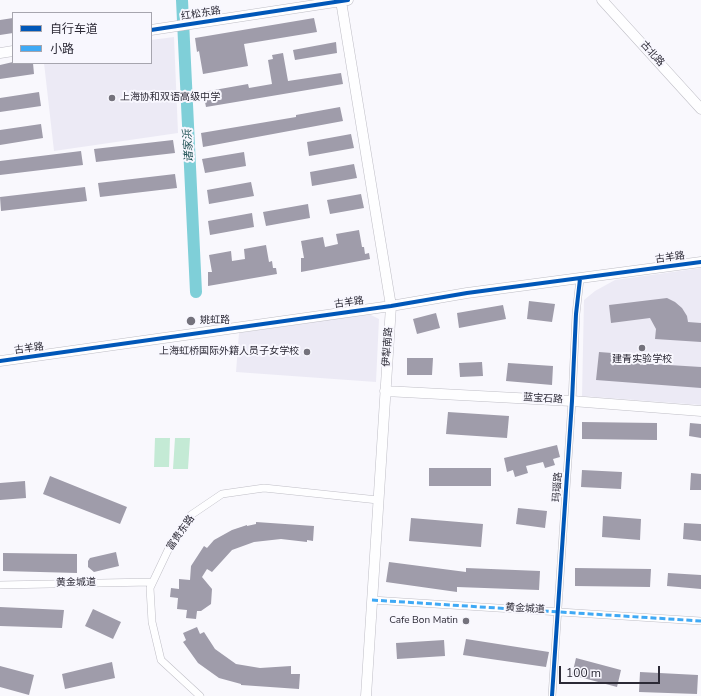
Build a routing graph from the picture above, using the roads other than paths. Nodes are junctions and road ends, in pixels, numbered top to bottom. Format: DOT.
graph roads {
  1 [pos="344,0"];
  2 [pos="602,0"];
  3 [pos="152,30"];
  4 [pos="12,51"];
  5 [pos="0,53"];
  6 [pos="701,109"];
  7 [pos="701,262"];
  8 [pos="580,279"];
  9 [pos="391,306"];
  10 [pos="0,361"];
  11 [pos="385,390"];
  12 [pos="572,401"];
  13 [pos="701,411"];
  14 [pos="378,500"];
  15 [pos="151,582"];
  16 [pos="0,585"];
  17 [pos="372,600"];
  18 [pos="558,611"];
  19 [pos="701,621"];
  20 [pos="200,696"];
  21 [pos="366,696"];
  22 [pos="552,696"];
  1 -- 3 [label="street, 红松东路"];
  1 -- 9 [label="street, 伊犁南路"];
  2 -- 6 [label="street, 古北路"];
  4 -- 5 [label="street"];
  7 -- 8 [label="street, 古羊路"];
  8 -- 9 [label="street, 古羊路"];
  8 -- 12 [label="street, 玛瑙路"];
  9 -- 10 [label="street, 古羊路"];
  9 -- 11 [label="street, 伊犁南路"];
  11 -- 12 [label="street, 蓝宝石路"];
  11 -- 14 [label="street, 伊犁南路"];
  12 -- 13 [label="street, 蓝宝石路"];
  12 -- 18 [label="street, 玛瑙路"];
  14 -- 15 [label="street, 富贵东路"];
  14 -- 17 [label="street, 伊犁南路"];
  15 -- 16 [label="street, 黄金城道"];
  15 -- 20 [label="street, 富贵东路"];
  17 -- 18 [label="street, 黄金城道"];
  17 -- 21 [label="street, 伊犁南路"];
  18 -- 19 [label="street, 黄金城道"];
  18 -- 22 [label="street, 玛瑙路"];
}
